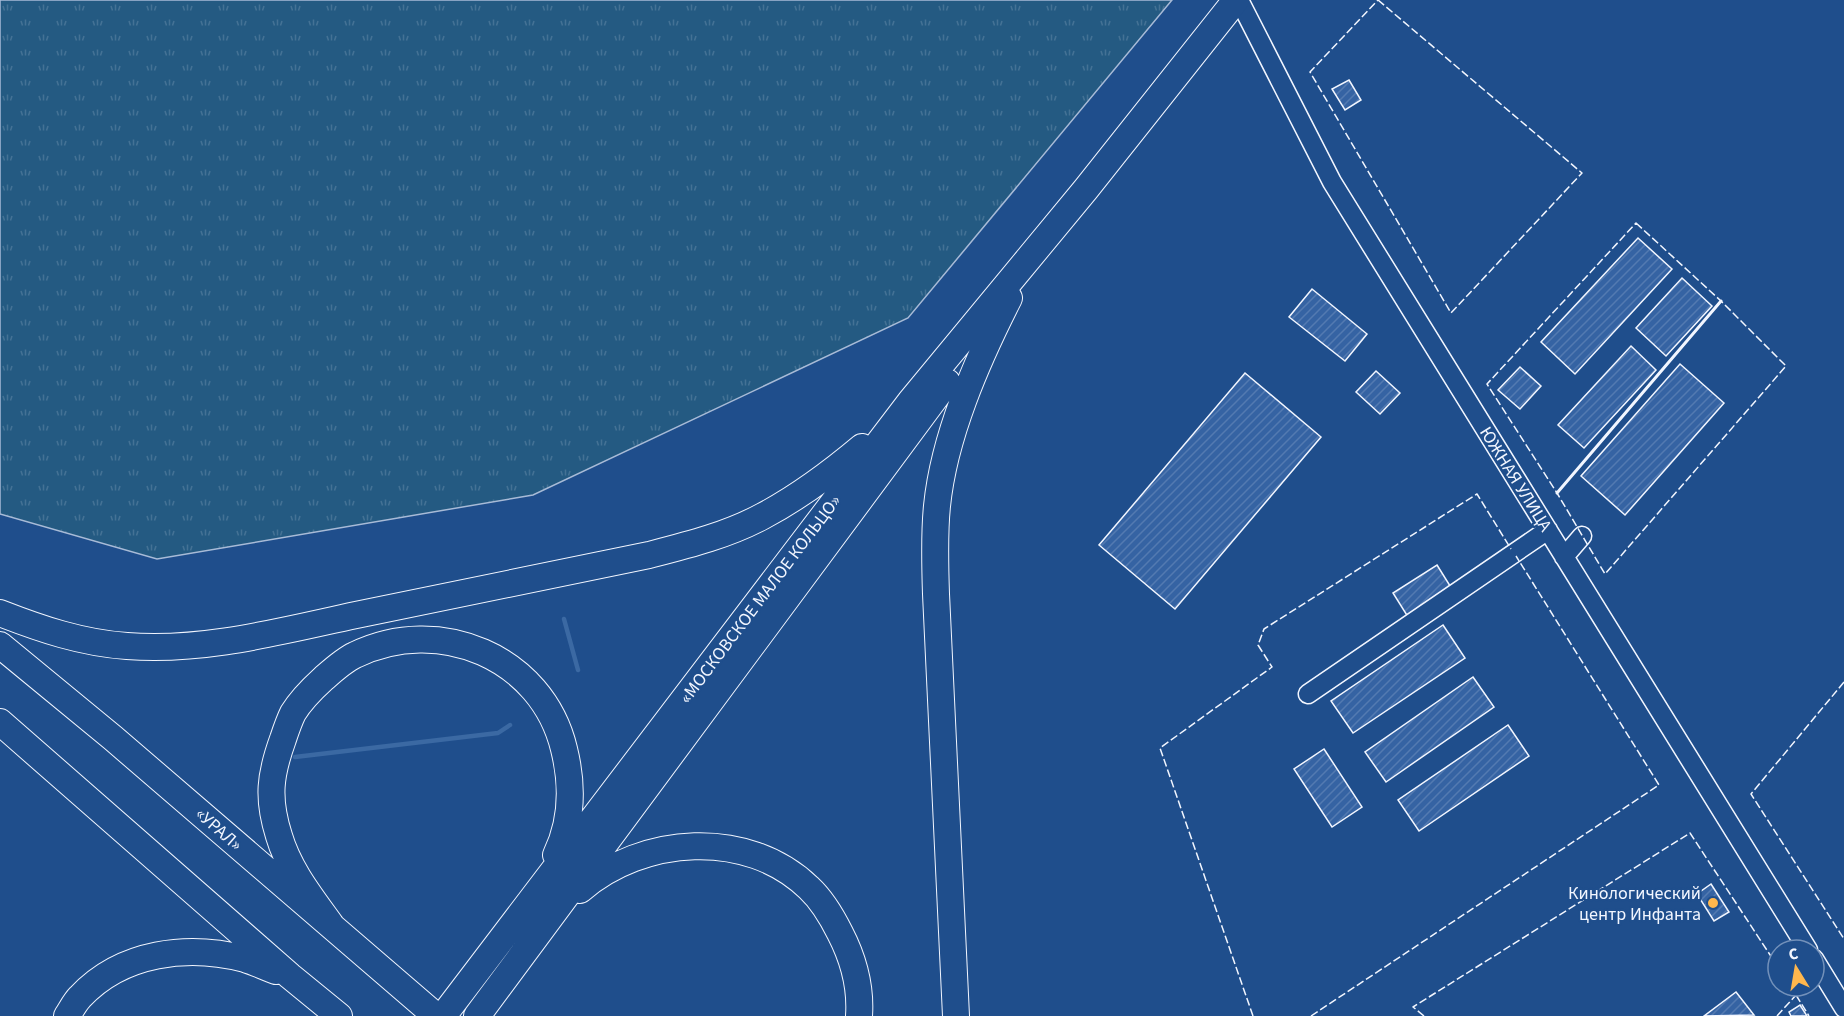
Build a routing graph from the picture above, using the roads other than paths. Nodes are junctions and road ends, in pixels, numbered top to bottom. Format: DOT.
graph roads {
  1 [pos="1237,0"];
  2 [pos="1086,189"];
  3 [pos="1014,288"];
  4 [pos="910,402"];
  5 [pos="1548,530"];
  6 [pos="1582,536"];
  7 [pos="1564,557"];
  8 [pos="0,613"];
  9 [pos="0,645"];
  10 [pos="1308,694"];
  11 [pos="0,722"];
  12 [pos="523,910"];
  13 [pos="331,925"];
  14 [pos="542,929"];
  15 [pos="1801,938"];
  16 [pos="290,976"];
  17 [pos="1826,979"];
  18 [pos="1844,1008"];
  19 [pos="67,1016"];
  20 [pos="339,1016"];
  21 [pos="436,1016"];
  22 [pos="443,1016"];
  23 [pos="477,1016"];
  24 [pos="859,1016"];
  25 [pos="956,1016"];
  1 -- 2 [label="highway, «МОСКОВСКОЕ МАЛОЕ КОЛЬЦО»"];
  1 -- 5 [label="street, ЮЖНАЯ УЛИЦА"];
  2 -- 3 [label="highway, «МОСКОВСКОЕ МАЛОЕ КОЛЬЦО»"];
  2 -- 4 [label="highway, «МОСКОВСКОЕ МАЛОЕ КОЛЬЦО»"];
  3 -- 14 [label="highway, «МОСКОВСКОЕ МАЛОЕ КОЛЬЦО»"];
  3 -- 25 [label="highway"];
  4 -- 8 [label="highway"];
  4 -- 12 [label="highway, «МОСКОВСКОЕ МАЛОЕ КОЛЬЦО»"];
  5 -- 7 [label="street, ЮЖНАЯ УЛИЦА"];
  5 -- 10 [label="street"];
  6 -- 7 [label="street"];
  7 -- 15 [label="street, ЮЖНАЯ УЛИЦА"];
  9 -- 13 [label="highway, «УРАЛ»"];
  11 -- 16 [label="highway"];
  12 -- 13 [label="highway"];
  12 -- 22 [label="highway, «МОСКОВСКОЕ МАЛОЕ КОЛЬЦО»"];
  13 -- 21 [label="highway, «УРАЛ»"];
  14 -- 23 [label="highway, «МОСКОВСКОЕ МАЛОЕ КОЛЬЦО»"];
  14 -- 24 [label="highway"];
  16 -- 19 [label="highway"];
  16 -- 20 [label="highway"];
  17 -- 18 [label="street"];
}
